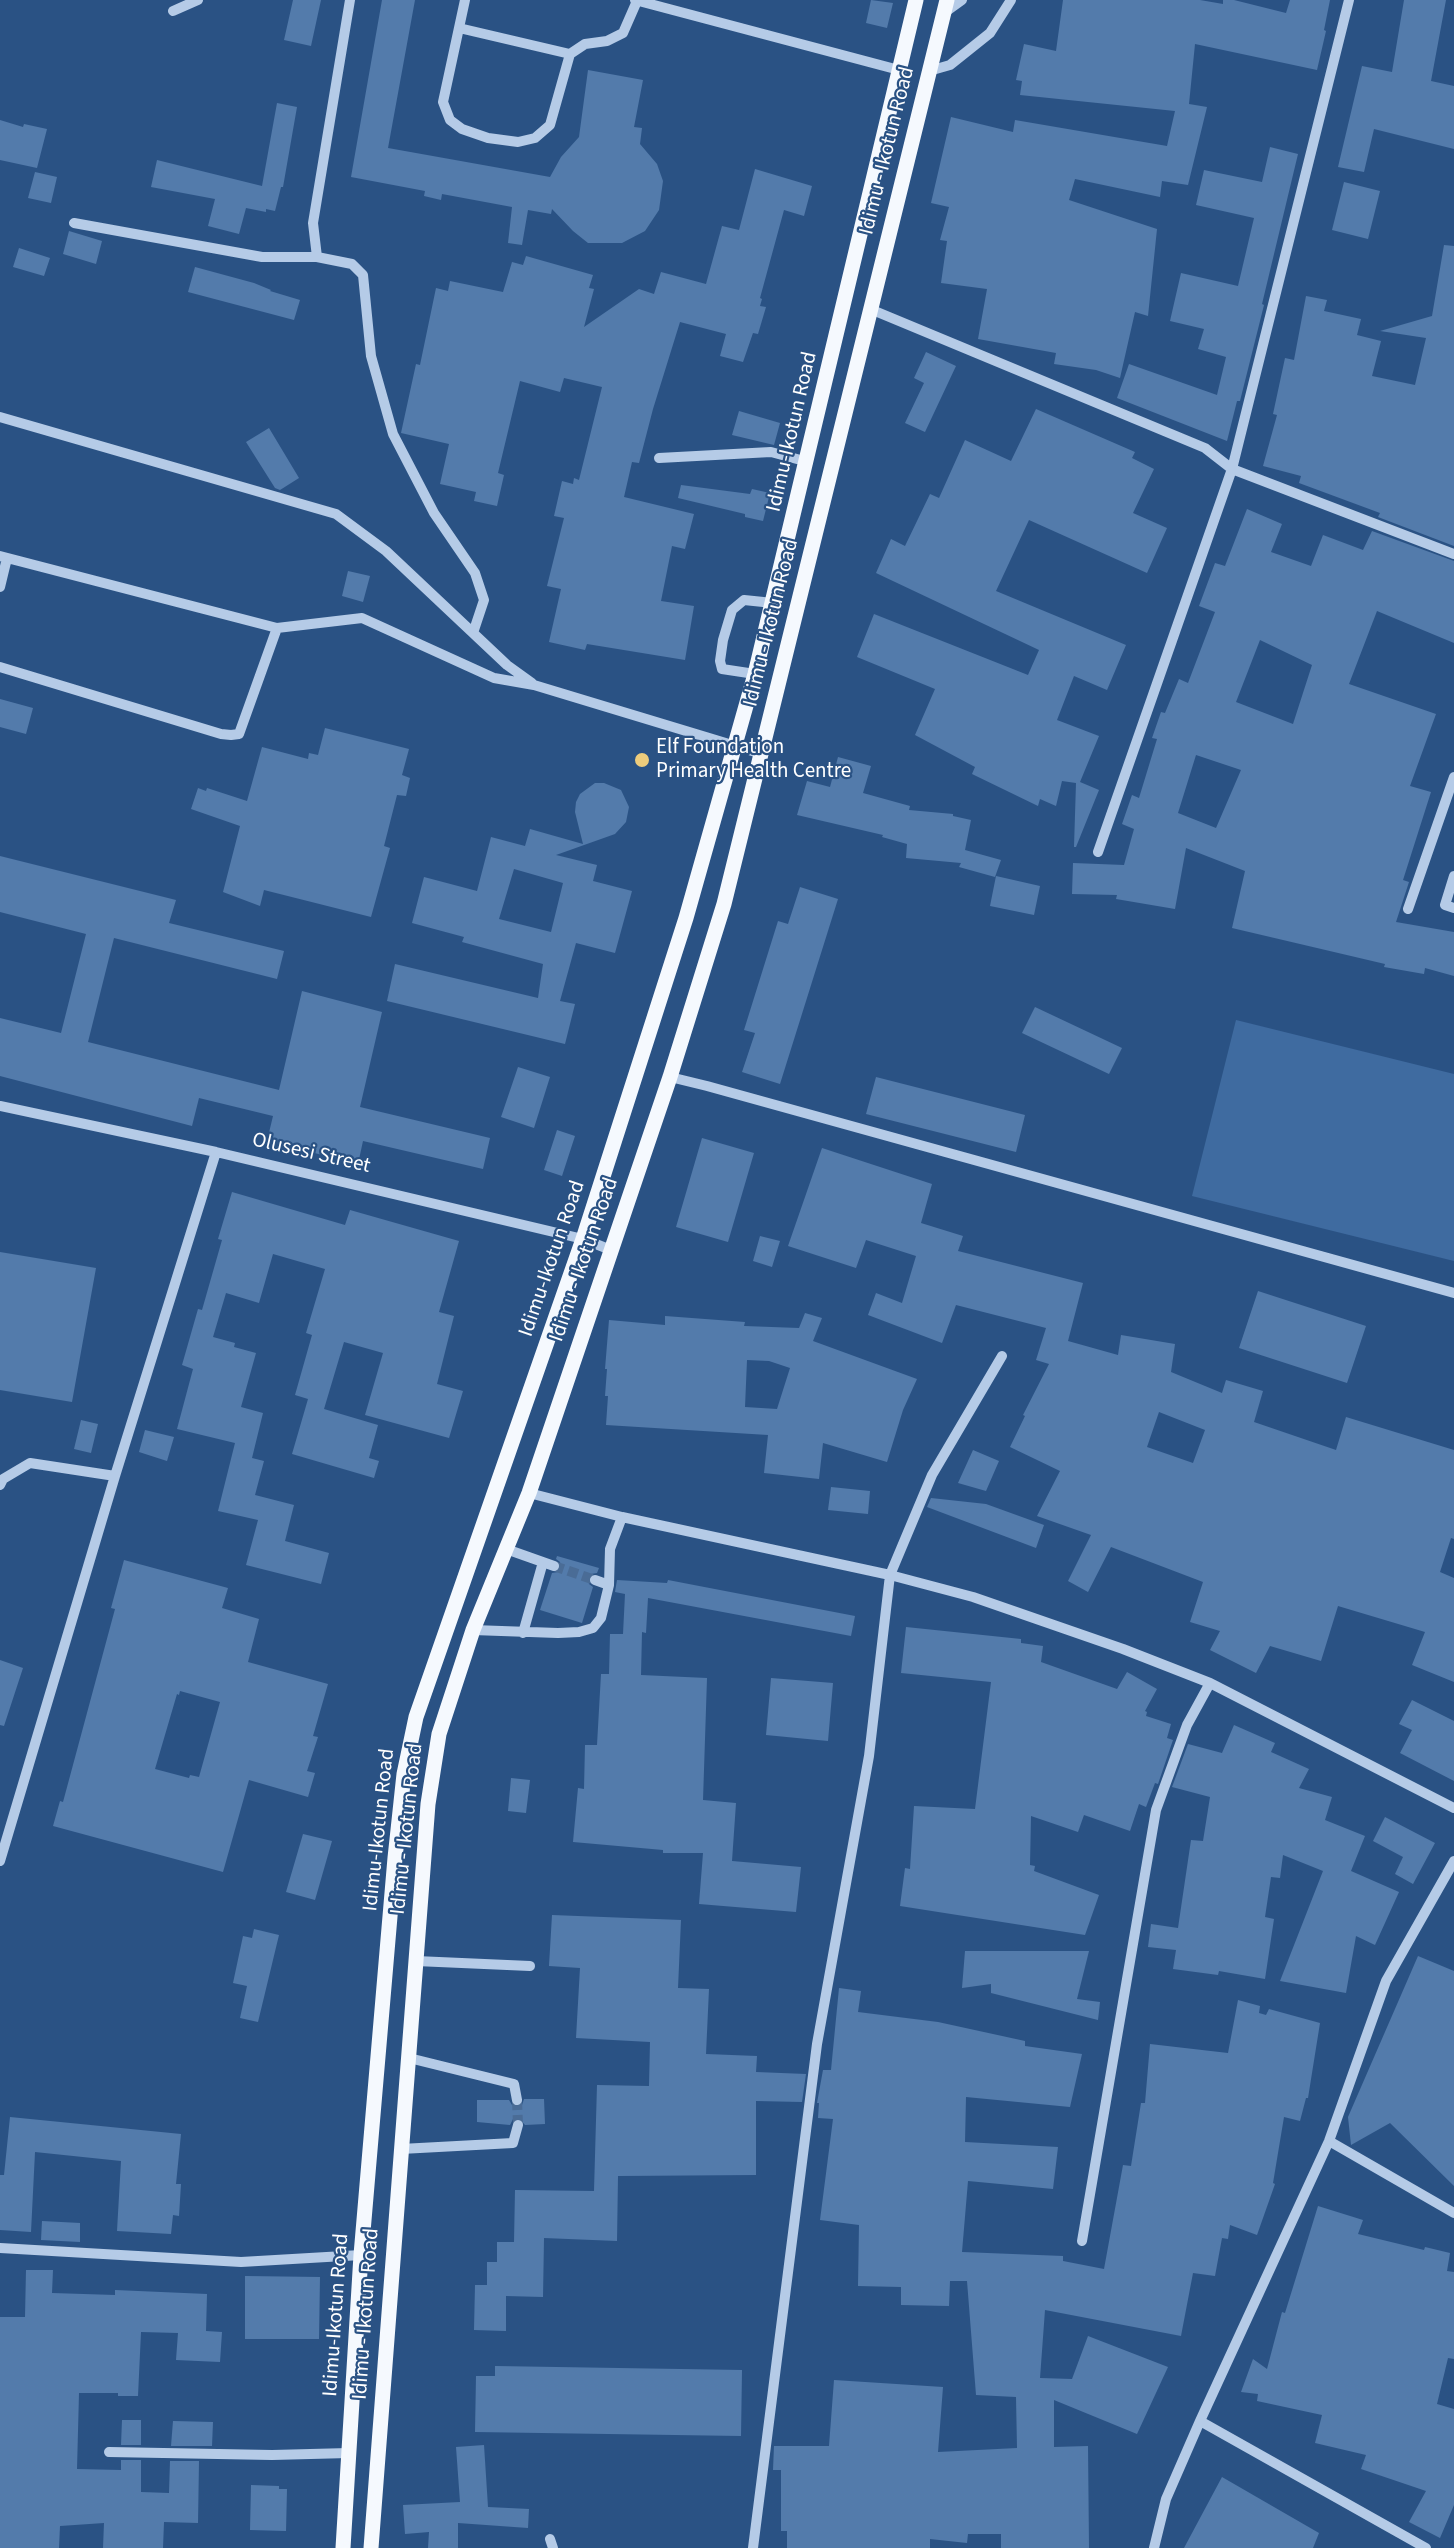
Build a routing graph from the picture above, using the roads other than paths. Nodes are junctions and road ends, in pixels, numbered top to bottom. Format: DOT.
graph roads {
  1 [pos="198,0"];
  2 [pos="350,0"];
  3 [pos="465,0"];
  4 [pos="636,0"];
  5 [pos="916,0"];
  6 [pos="962,0"];
  7 [pos="1011,0"];
  8 [pos="1349,0"];
  9 [pos="946,7"];
  10 [pos="173,11"];
  11 [pos="459,28"];
  12 [pos="570,54"];
  13 [pos="899,70"];
  14 [pos="929,71"];
  15 [pos="74,223"];
  16 [pos="317,257"];
  17 [pos="870,309"];
  18 [pos="828,375"];
  19 [pos="853,382"];
  20 [pos="0,417"];
  21 [pos="659,458"];
  22 [pos="808,462"];
  23 [pos="1232,469"];
  24 [pos="1454,554"];
  25 [pos="4,557"];
  26 [pos="0,587"];
  27 [pos="773,603"];
  28 [pos="277,628"];
  29 [pos="472,633"];
  30 [pos="0,667"];
  31 [pos="755,674"];
  32 [pos="534,685"];
  33 [pos="736,746"];
  34 [pos="762,754"];
  35 [pos="1454,777"];
  36 [pos="1098,852"];
  37 [pos="1454,876"];
  38 [pos="1454,908"];
  39 [pos="1408,909"];
  40 [pos="670,1077"];
  41 [pos="0,1106"];
  42 [pos="216,1152"];
  43 [pos="583,1239"];
  44 [pos="610,1250"];
  45 [pos="1454,1293"];
  46 [pos="1002,1356"];
  47 [pos="115,1476"];
  48 [pos="0,1485"];
  49 [pos="529,1493"];
  50 [pos="622,1516"];
  51 [pos="506,1549"];
  52 [pos="890,1575"];
  53 [pos="595,1581"];
  54 [pos="609,1586"];
  55 [pos="473,1630"];
  56 [pos="523,1633"];
  57 [pos="1210,1683"];
  58 [pos="1454,1808"];
  59 [pos="0,1861"];
  60 [pos="1454,1861"];
  61 [pos="416,1961"];
  62 [pos="530,1966"];
  63 [pos="409,2058"];
  64 [pos="517,2100"];
  65 [pos="518,2125"];
  66 [pos="1329,2140"];
  67 [pos="401,2149"];
  68 [pos="1454,2213"];
  69 [pos="1082,2241"];
  70 [pos="0,2248"];
  71 [pos="362,2255"];
  72 [pos="1200,2421"];
  73 [pos="109,2452"];
  74 [pos="349,2453"];
  75 [pos="343,2548"];
  76 [pos="371,2548"];
  77 [pos="753,2548"];
  78 [pos="1154,2548"];
  79 [pos="1425,2548"];
  1 -- 10 [label="street"];
  2 -- 16 [label="street"];
  3 -- 11 [label="street"];
  4 -- 12 [label="street"];
  4 -- 13 [label="street"];
  5 -- 13 [label="main road, Idimu-Ikotun Road"];
  6 -- 9 [label="street"];
  7 -- 14 [label="street"];
  8 -- 23 [label="street"];
  9 -- 14 [label="main road, Idimu - Ikotun Road"];
  11 -- 12 [label="street"];
  11 -- 12 [label="street"];
  13 -- 18 [label="main road, Idimu-Ikotun Road"];
  14 -- 17 [label="main road, Idimu - Ikotun Road"];
  15 -- 16 [label="street"];
  16 -- 29 [label="street"];
  17 -- 19 [label="main road, Idimu - Ikotun Road"];
  17 -- 23 [label="street"];
  18 -- 19 [label="main road"];
  18 -- 22 [label="main road, Idimu-Ikotun Road"];
  19 -- 34 [label="main road, Idimu - Ikotun Road"];
  20 -- 29 [label="street"];
  21 -- 22 [label="street"];
  22 -- 27 [label="main road, Idimu-Ikotun Road"];
  23 -- 24 [label="street"];
  23 -- 36 [label="street"];
  25 -- 26 [label="street"];
  25 -- 28 [label="street"];
  27 -- 31 [label="main road, Idimu-Ikotun Road"];
  27 -- 31 [label="street"];
  28 -- 30 [label="street"];
  28 -- 32 [label="street"];
  29 -- 32 [label="street"];
  31 -- 33 [label="main road, Idimu-Ikotun Road"];
  32 -- 33 [label="street"];
  33 -- 34 [label="street"];
  33 -- 43 [label="main road, Idimu-Ikotun Road"];
  34 -- 40 [label="main road, Idimu - Ikotun Road"];
  35 -- 39 [label="street"];
  37 -- 38 [label="street"];
  40 -- 44 [label="main road, Idimu - Ikotun Road"];
  40 -- 45 [label="street"];
  41 -- 42 [label="street, Olusesi Street"];
  42 -- 43 [label="street, Olusesi Street"];
  42 -- 47 [label="street"];
  43 -- 44 [label="street, Olusesi Street"];
  43 -- 71 [label="main road, Idimu-Ikotun Road"];
  44 -- 49 [label="main road, Idimu - Ikotun Road"];
  46 -- 52 [label="street"];
  47 -- 48 [label="street"];
  47 -- 59 [label="street"];
  49 -- 50 [label="street"];
  49 -- 51 [label="main road, Idimu - Ikotun Road"];
  50 -- 52 [label="street"];
  50 -- 54 [label="street"];
  51 -- 55 [label="main road, Idimu - Ikotun Road"];
  51 -- 56 [label="street"];
  52 -- 57 [label="street"];
  52 -- 77 [label="street"];
  53 -- 54 [label="street"];
  54 -- 56 [label="street"];
  55 -- 56 [label="street"];
  55 -- 61 [label="main road, Idimu - Ikotun Road"];
  57 -- 58 [label="street"];
  57 -- 69 [label="street"];
  60 -- 66 [label="street"];
  61 -- 62 [label="street"];
  61 -- 63 [label="main road, Idimu - Ikotun Road"];
  63 -- 64 [label="street"];
  63 -- 67 [label="main road, Idimu - Ikotun Road"];
  65 -- 67 [label="street"];
  66 -- 68 [label="street"];
  66 -- 72 [label="street"];
  67 -- 76 [label="main road, Idimu - Ikotun Road"];
  70 -- 71 [label="street"];
  71 -- 74 [label="main road, Idimu-Ikotun Road"];
  72 -- 78 [label="street"];
  72 -- 79 [label="street"];
  73 -- 74 [label="street"];
  74 -- 75 [label="main road, Idimu-Ikotun Road"];
}
